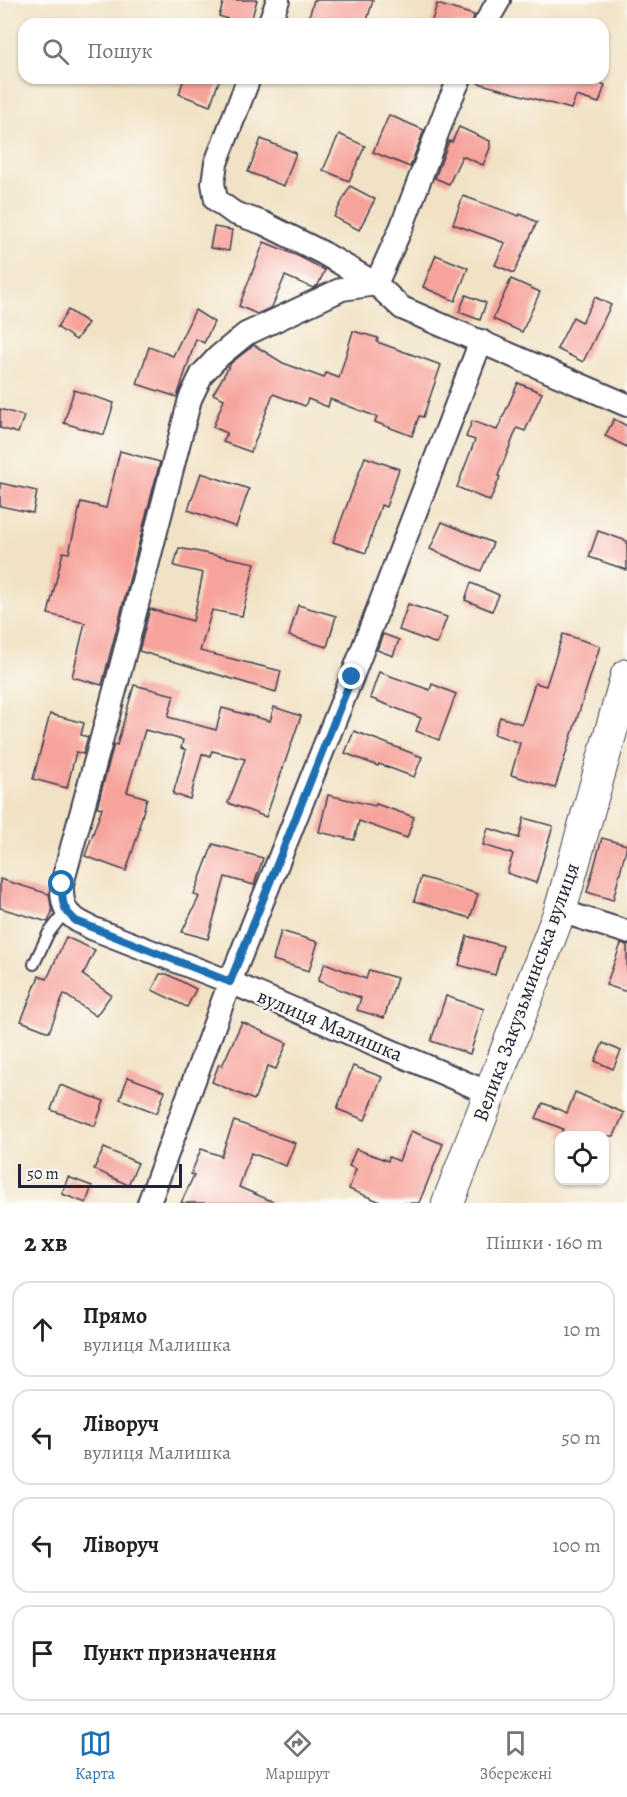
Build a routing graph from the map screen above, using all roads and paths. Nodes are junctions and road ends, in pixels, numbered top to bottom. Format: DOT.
graph roads {
  1 [pos="278,0"];
  2 [pos="499,0"];
  3 [pos="271,18"];
  4 [pos="488,18"];
  5 [pos="247,84"];
  6 [pos="457,84"];
  7 [pos="376,284"];
  8 [pos="481,341"];
  9 [pos="627,405"];
  10 [pos="627,675"];
  11 [pos="560,911"];
  12 [pos="65,912"];
  13 [pos="627,932"];
  14 [pos="34,964"];
  15 [pos="230,982"];
  16 [pos="489,1093"];
  17 [pos="149,1203"];
  18 [pos="448,1203"];
  1 -- 3 [label="street"];
  2 -- 4 [label="street"];
  5 -- 7 [label="street"];
  6 -- 7 [label="street"];
  7 -- 8 [label="street"];
  7 -- 12 [label="street"];
  8 -- 9 [label="street"];
  8 -- 15 [label="street"];
  10 -- 11 [label="street, Велика Закузьминська вулиця"];
  11 -- 13 [label="street"];
  11 -- 16 [label="street, Велика Закузьминська вулиця"];
  12 -- 14 [label="lane"];
  12 -- 15 [label="street, вулиця Малишка"];
  15 -- 16 [label="street, вулиця Малишка"];
  15 -- 17 [label="street"];
  16 -- 18 [label="street, Велика Закузьминська вулиця"];
}
